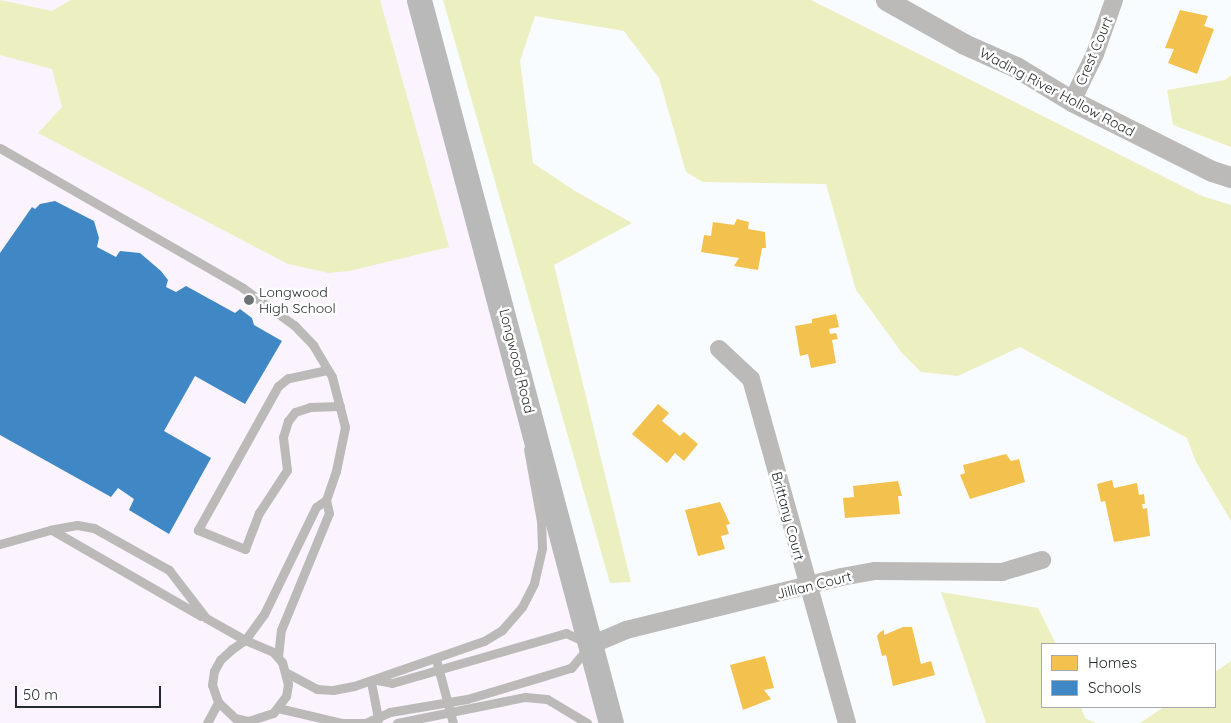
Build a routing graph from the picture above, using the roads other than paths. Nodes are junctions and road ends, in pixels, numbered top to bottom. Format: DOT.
graph roads {
  1 [pos="419,0"];
  2 [pos="886,0"];
  3 [pos="1114,0"];
  4 [pos="1072,101"];
  5 [pos="0,148"];
  6 [pos="1231,177"];
  7 [pos="720,350"];
  8 [pos="328,370"];
  9 [pos="528,404"];
  10 [pos="340,406"];
  11 [pos="326,500"];
  12 [pos="50,530"];
  13 [pos="0,544"];
  14 [pos="1042,560"];
  15 [pos="808,586"];
  16 [pos="206,618"];
  17 [pos="245,640"];
  18 [pos="592,645"];
  19 [pos="278,657"];
  20 [pos="436,658"];
  21 [pos="439,669"];
  22 [pos="287,673"];
  23 [pos="374,681"];
  24 [pos="218,702"];
  25 [pos="449,707"];
  26 [pos="278,708"];
  27 [pos="378,720"];
  28 [pos="247,722"];
  29 [pos="207,723"];
  30 [pos="343,723"];
  31 [pos="389,723"];
  32 [pos="396,723"];
  33 [pos="453,723"];
  34 [pos="587,723"];
  35 [pos="611,723"];
  36 [pos="847,723"];
  1 -- 9 [label="main road, Longwood Road"];
  2 -- 4 [label="street, Wading River Hollow Road"];
  3 -- 4 [label="street, Crest Court"];
  4 -- 6 [label="street, Wading River Hollow Road"];
  5 -- 8 [label="lane"];
  7 -- 15 [label="street, Brittany Court"];
  8 -- 10 [label="lane"];
  8 -- 10 [label="lane"];
  9 -- 18 [label="main road, Longwood Road"];
  9 -- 20 [label="lane"];
  10 -- 11 [label="lane"];
  11 -- 17 [label="lane"];
  11 -- 19 [label="lane"];
  12 -- 13 [label="lane"];
  12 -- 16 [label="lane"];
  12 -- 16 [label="lane"];
  14 -- 15 [label="street, Jillian Court"];
  15 -- 18 [label="street, Jillian Court"];
  15 -- 36 [label="street, Brittany Court"];
  16 -- 17 [label="lane"];
  17 -- 19 [label="lane"];
  17 -- 24 [label="lane"];
  18 -- 21 [label="lane"];
  18 -- 25 [label="lane"];
  18 -- 35 [label="main road, Longwood Road"];
  19 -- 22 [label="lane"];
  20 -- 21 [label="lane"];
  20 -- 23 [label="lane"];
  21 -- 23 [label="lane"];
  21 -- 25 [label="lane"];
  22 -- 23 [label="lane"];
  22 -- 26 [label="lane"];
  23 -- 27 [label="lane"];
  24 -- 28 [label="lane"];
  24 -- 29 [label="lane"];
  25 -- 27 [label="lane"];
  25 -- 32 [label="lane"];
  25 -- 33 [label="lane"];
  25 -- 34 [label="lane"];
  26 -- 28 [label="lane"];
  26 -- 30 [label="lane"];
  27 -- 30 [label="lane"];
  27 -- 31 [label="lane"];
}
